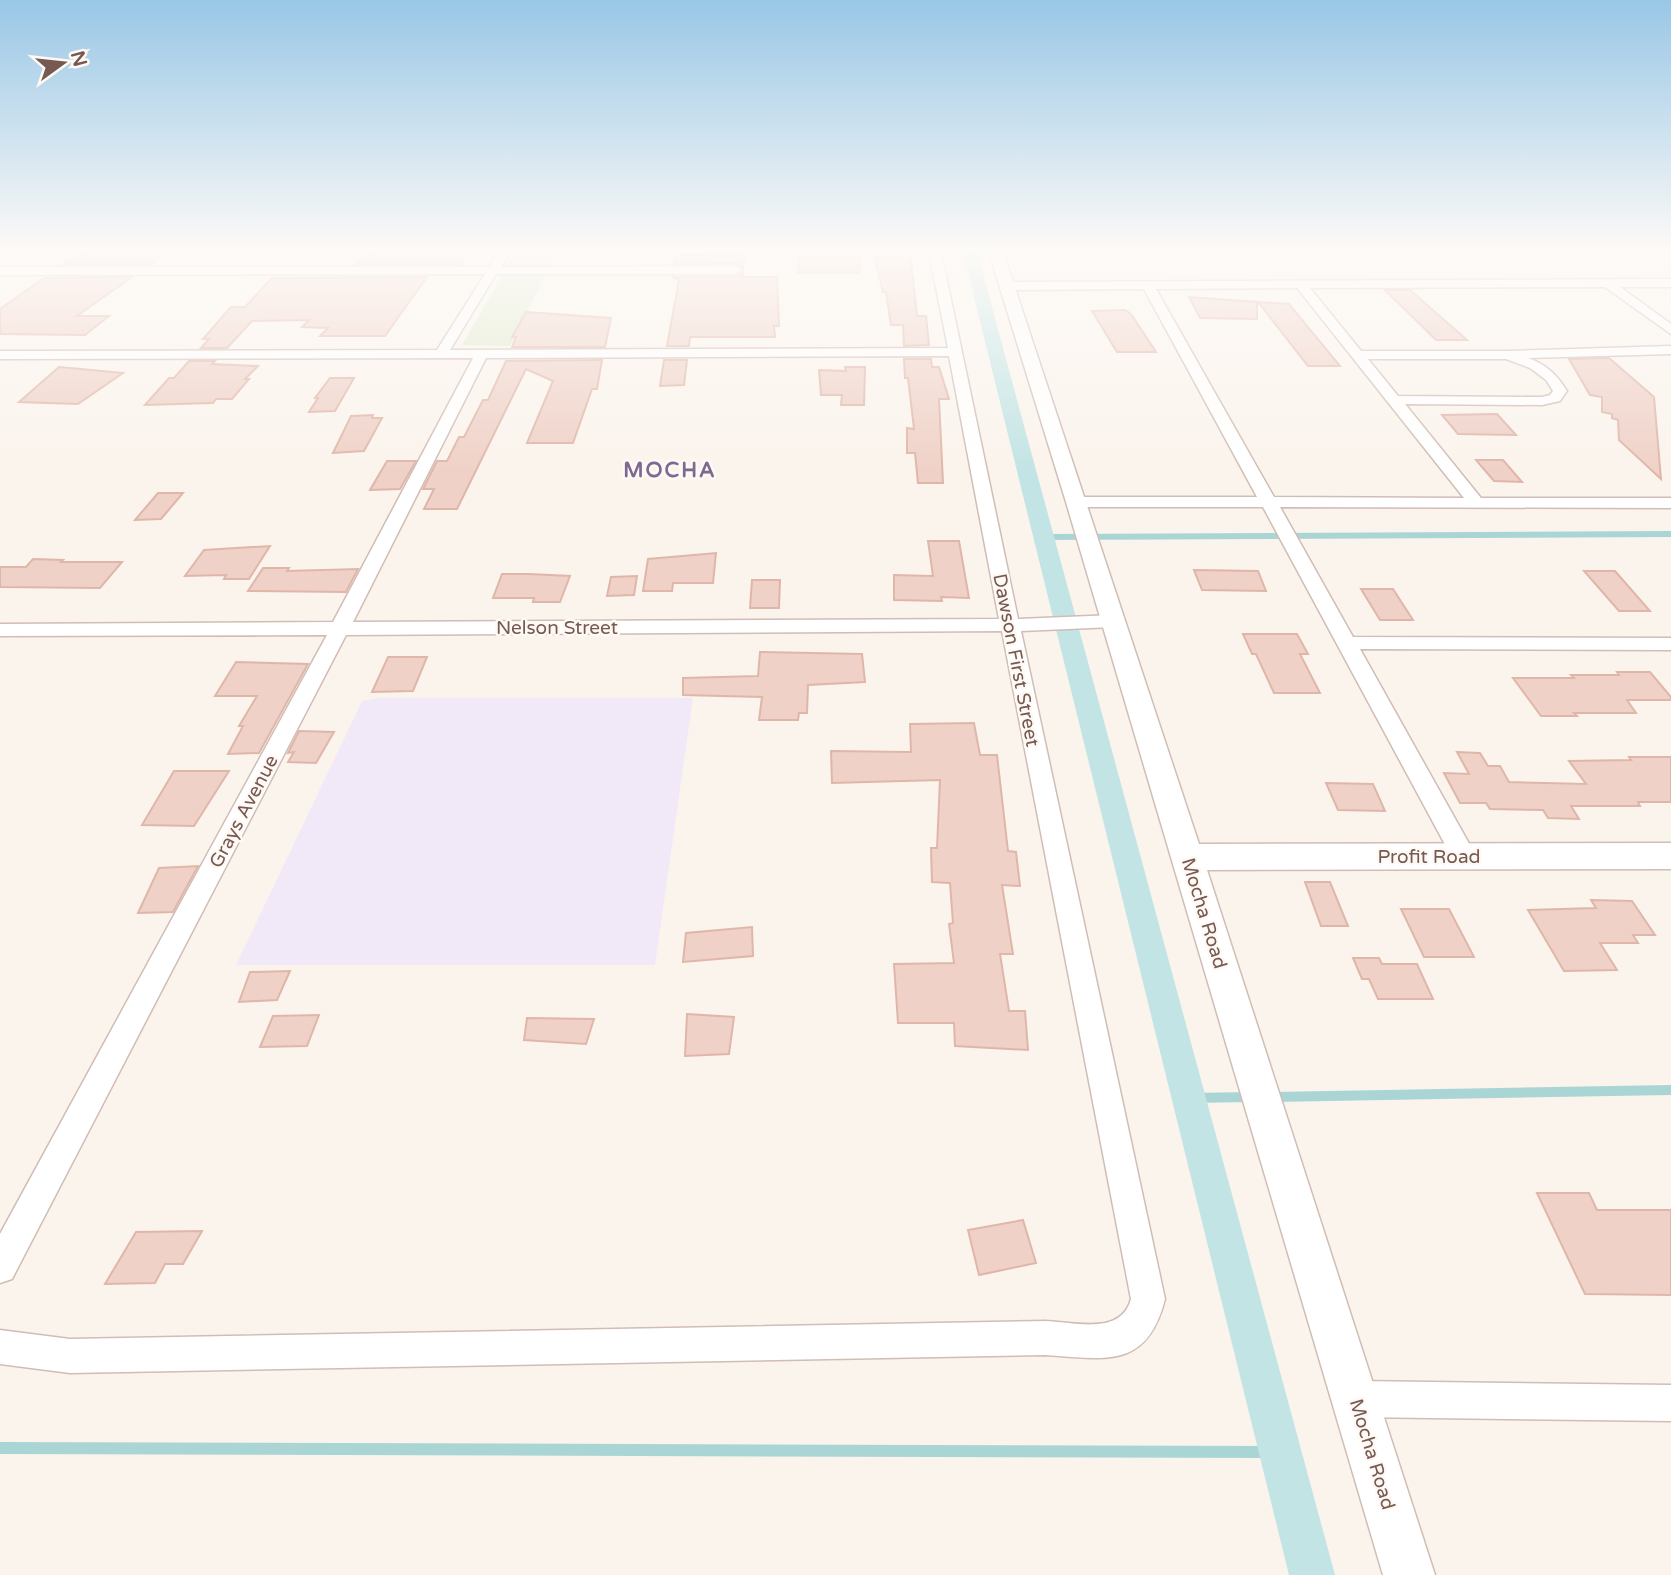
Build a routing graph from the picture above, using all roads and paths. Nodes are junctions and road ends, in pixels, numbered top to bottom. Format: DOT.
graph roads {
  1 [pos="458,326"];
  2 [pos="951,326"];
  3 [pos="1021,326"];
  4 [pos="1171,326"];
  5 [pos="1334,326"];
  6 [pos="1671,350"];
  7 [pos="442,352"];
  8 [pos="956,352"];
  9 [pos="482,353"];
  10 [pos="0,355"];
  11 [pos="1358,355"];
  12 [pos="1508,355"];
  13 [pos="1394,400"];
  14 [pos="1077,502"];
  15 [pos="1269,502"];
  16 [pos="1477,503"];
  17 [pos="1671,503"];
  18 [pos="1103,621"];
  19 [pos="1010,625"];
  20 [pos="340,628"];
  21 [pos="0,630"];
  22 [pos="1347,643"];
  23 [pos="1671,644"];
  24 [pos="1464,856"];
  25 [pos="1671,856"];
  26 [pos="1188,857"];
  27 [pos="0,1267"];
  28 [pos="0,1347"];
  29 [pos="1356,1399"];
  30 [pos="1671,1403"];
  31 [pos="1409,1575"];
  1 -- 7 [label="street"];
  2 -- 8 [label="street, Dawson First Street"];
  3 -- 14 [label="street, Mocha Road"];
  4 -- 15 [label="street"];
  5 -- 11 [label="street"];
  6 -- 12 [label="street"];
  7 -- 9 [label="street"];
  7 -- 10 [label="street"];
  8 -- 9 [label="street"];
  8 -- 19 [label="street, Dawson First Street"];
  9 -- 20 [label="street, Grays Avenue"];
  11 -- 12 [label="street"];
  11 -- 13 [label="street"];
  12 -- 13 [label="street"];
  13 -- 16 [label="street"];
  14 -- 15 [label="street"];
  14 -- 18 [label="street, Mocha Road"];
  15 -- 16 [label="street"];
  15 -- 22 [label="street"];
  16 -- 17 [label="street"];
  18 -- 19 [label="street, Nelson Street"];
  18 -- 26 [label="street, Mocha Road"];
  19 -- 20 [label="street, Nelson Street"];
  19 -- 28 [label="street, Dawson First Street"];
  20 -- 21 [label="street, Nelson Street"];
  20 -- 27 [label="street, Grays Avenue"];
  22 -- 23 [label="street"];
  22 -- 24 [label="street"];
  24 -- 25 [label="street, Profit Road"];
  24 -- 26 [label="street, Profit Road"];
  26 -- 29 [label="street, Mocha Road"];
  29 -- 30 [label="street"];
  29 -- 31 [label="street, Mocha Road"];
}
